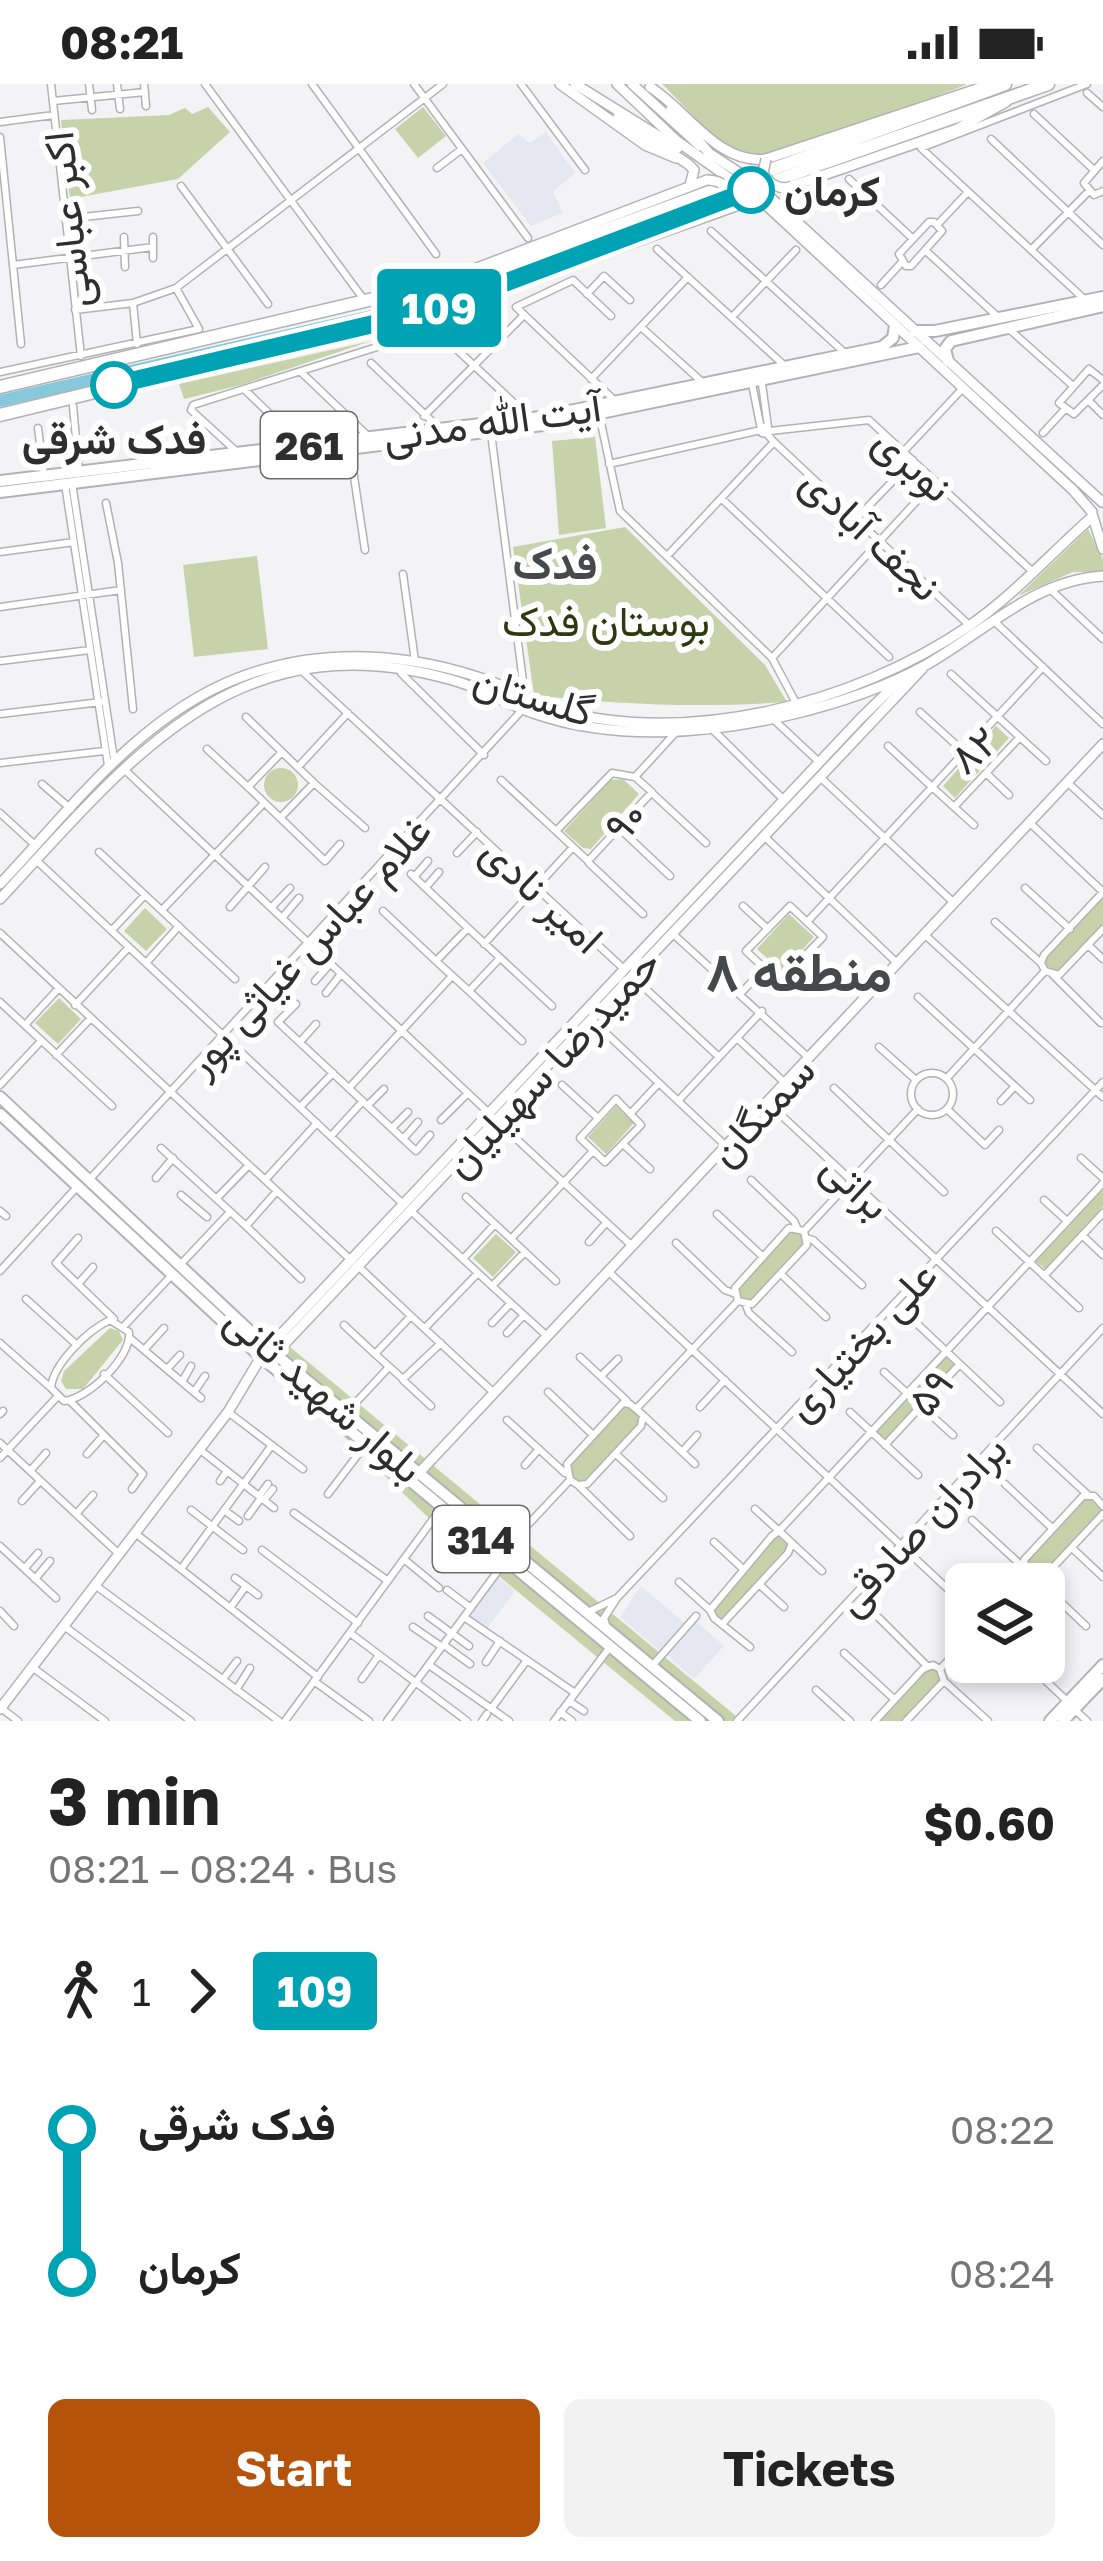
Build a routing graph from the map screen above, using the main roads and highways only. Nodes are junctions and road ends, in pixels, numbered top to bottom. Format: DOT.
graph roads {
  1 [pos="560,84"];
  2 [pos="575,84"];
  3 [pos="617,84"];
  4 [pos="632,84"];
  5 [pos="992,84"];
  6 [pos="1005,84"];
  7 [pos="1048,84"];
  8 [pos="648,86"];
  9 [pos="1017,95"];
  10 [pos="610,106"];
  11 [pos="709,153"];
  12 [pos="694,155"];
  13 [pos="676,158"];
  14 [pos="766,159"];
  15 [pos="735,176"];
  16 [pos="792,186"];
  17 [pos="686,189"];
  18 [pos="768,201"];
  19 [pos="736,206"];
  20 [pos="792,217"];
  21 [pos="436,287"];
  22 [pos="1098,305"];
  23 [pos="433,310"];
  24 [pos="895,325"];
  25 [pos="915,331"];
  26 [pos="959,333"];
  27 [pos="919,347"];
  28 [pos="948,361"];
  29 [pos="756,377"];
  30 [pos="0,387"];
  31 [pos="0,415"];
  32 [pos="490,428"];
  33 [pos="70,478"];
  34 [pos="0,481"];
  35 [pos="0,492"];
  36 [pos="1103,502"];
  37 [pos="1092,515"];
  38 [pos="1103,549"];
  39 [pos="1103,576"];
  40 [pos="926,664"];
  41 [pos="909,666"];
  42 [pos="850,697"];
  43 [pos="524,703"];
  44 [pos="861,718"];
  45 [pos="1103,744"];
  46 [pos="115,767"];
  47 [pos="819,769"];
  48 [pos="0,883"];
  49 [pos="0,899"];
  50 [pos="0,1096"];
  51 [pos="0,1114"];
  52 [pos="84,1183"];
  53 [pos="268,1356"];
  54 [pos="414,1478"];
  55 [pos="507,1554"];
  56 [pos="614,1642"];
  57 [pos="1103,1665"];
  58 [pos="1103,1679"];
  59 [pos="1071,1705"];
  60 [pos="0,1709"];
  61 [pos="700,1721"];
  62 [pos="718,1721"];
  63 [pos="1050,1721"];
  64 [pos="1063,1721"];
  1 -- 13 [label="main road"];
  2 -- 10 [label="main road"];
  3 -- 12 [label="main road"];
  4 -- 11 [label="main road"];
  5 -- 14 [label="main road"];
  6 -- 21 [label="highway"];
  7 -- 9 [label="highway"];
  8 -- 11 [label="main road"];
  8 -- 14 [label="main road"];
  9 -- 16 [label="main road"];
  9 -- 23 [label="highway"];
  10 -- 12 [label="main road"];
  10 -- 13 [label="main road"];
  11 -- 15 [label="main road"];
  12 -- 15 [label="main road"];
  13 -- 17 [label="main road"];
  14 -- 16 [label="main road, bridge"];
  15 -- 18 [label="main road, bridge"];
  16 -- 20 [label="main road"];
  17 -- 19 [label="main road, bridge"];
  17 -- 21 [label="main road"];
  18 -- 19 [label="main road"];
  18 -- 20 [label="main road"];
  18 -- 24 [label="main road"];
  19 -- 23 [label="main road"];
  20 -- 25 [label="main road"];
  21 -- 30 [label="highway"];
  22 -- 26 [label="main road"];
  23 -- 31 [label="highway"];
  24 -- 27 [label="main road"];
  24 -- 29 [label="main road, آیت الله مدنی / 261"];
  25 -- 26 [label="main road"];
  25 -- 28 [label="main road"];
  26 -- 28 [label="main road"];
  27 -- 29 [label="main road, آیت الله مدنی / 261"];
  27 -- 37 [label="main road"];
  28 -- 36 [label="main road"];
  29 -- 32 [label="main road, آیت الله مدنی / 261"];
  29 -- 32 [label="main road, آیت الله مدنی / 261"];
  32 -- 33 [label="main road, 261"];
  32 -- 33 [label="main road, آیت الله مدنی / 261"];
  33 -- 34 [label="main road, آیت الله مدنی / 261"];
  33 -- 35 [label="main road, آیت الله مدنی / 261"];
  36 -- 37 [label="main road, گلستان"];
  37 -- 38 [label="main road"];
  37 -- 41 [label="main road, گلستان"];
  39 -- 40 [label="main road, گلستان"];
  40 -- 41 [label="main road, گلستان"];
  40 -- 47 [label="main road, حمیدرضا سهیلیان"];
  41 -- 42 [label="main road, گلستان"];
  41 -- 43 [label="main road, گلستان"];
  41 -- 44 [label="main road, حمیدرضا سهیلیان"];
  42 -- 43 [label="main road, گلستان"];
  42 -- 44 [label="main road"];
  43 -- 46 [label="main road, گلستان"];
  43 -- 46 [label="main road, گلستان"];
  44 -- 47 [label="main road, حمیدرضا سهیلیان"];
  45 -- 54 [label="main road, سمنگان"];
  46 -- 48 [label="main road, گلستان"];
  46 -- 49 [label="main road, گلستان"];
  47 -- 53 [label="main road, حمیدرضا سهیلیان"];
  50 -- 52 [label="main road, بلوار شهید ثانی / 314"];
  51 -- 52 [label="main road, بلوار شهید ثانی / 314"];
  52 -- 53 [label="main road, بلوار شهید ثانی / 314"];
  53 -- 54 [label="main road, بلوار شهید ثانی / 314"];
  53 -- 54 [label="main road, بلوار شهید ثانی / 314"];
  53 -- 60 [label="main road, حمیدرضا سهیلیان"];
  54 -- 55 [label="main road, بلوار شهید ثانی / 314"];
  55 -- 56 [label="main road, بلوار شهید ثانی / 314"];
  55 -- 56 [label="main road, بلوار شهید ثانی / 314"];
  56 -- 61 [label="main road, بلوار شهید ثانی / 314"];
  56 -- 62 [label="main road, بلوار شهید ثانی / 314"];
  57 -- 59 [label="main road"];
  58 -- 59 [label="main road"];
  59 -- 63 [label="main road"];
  59 -- 64 [label="main road"];
}
